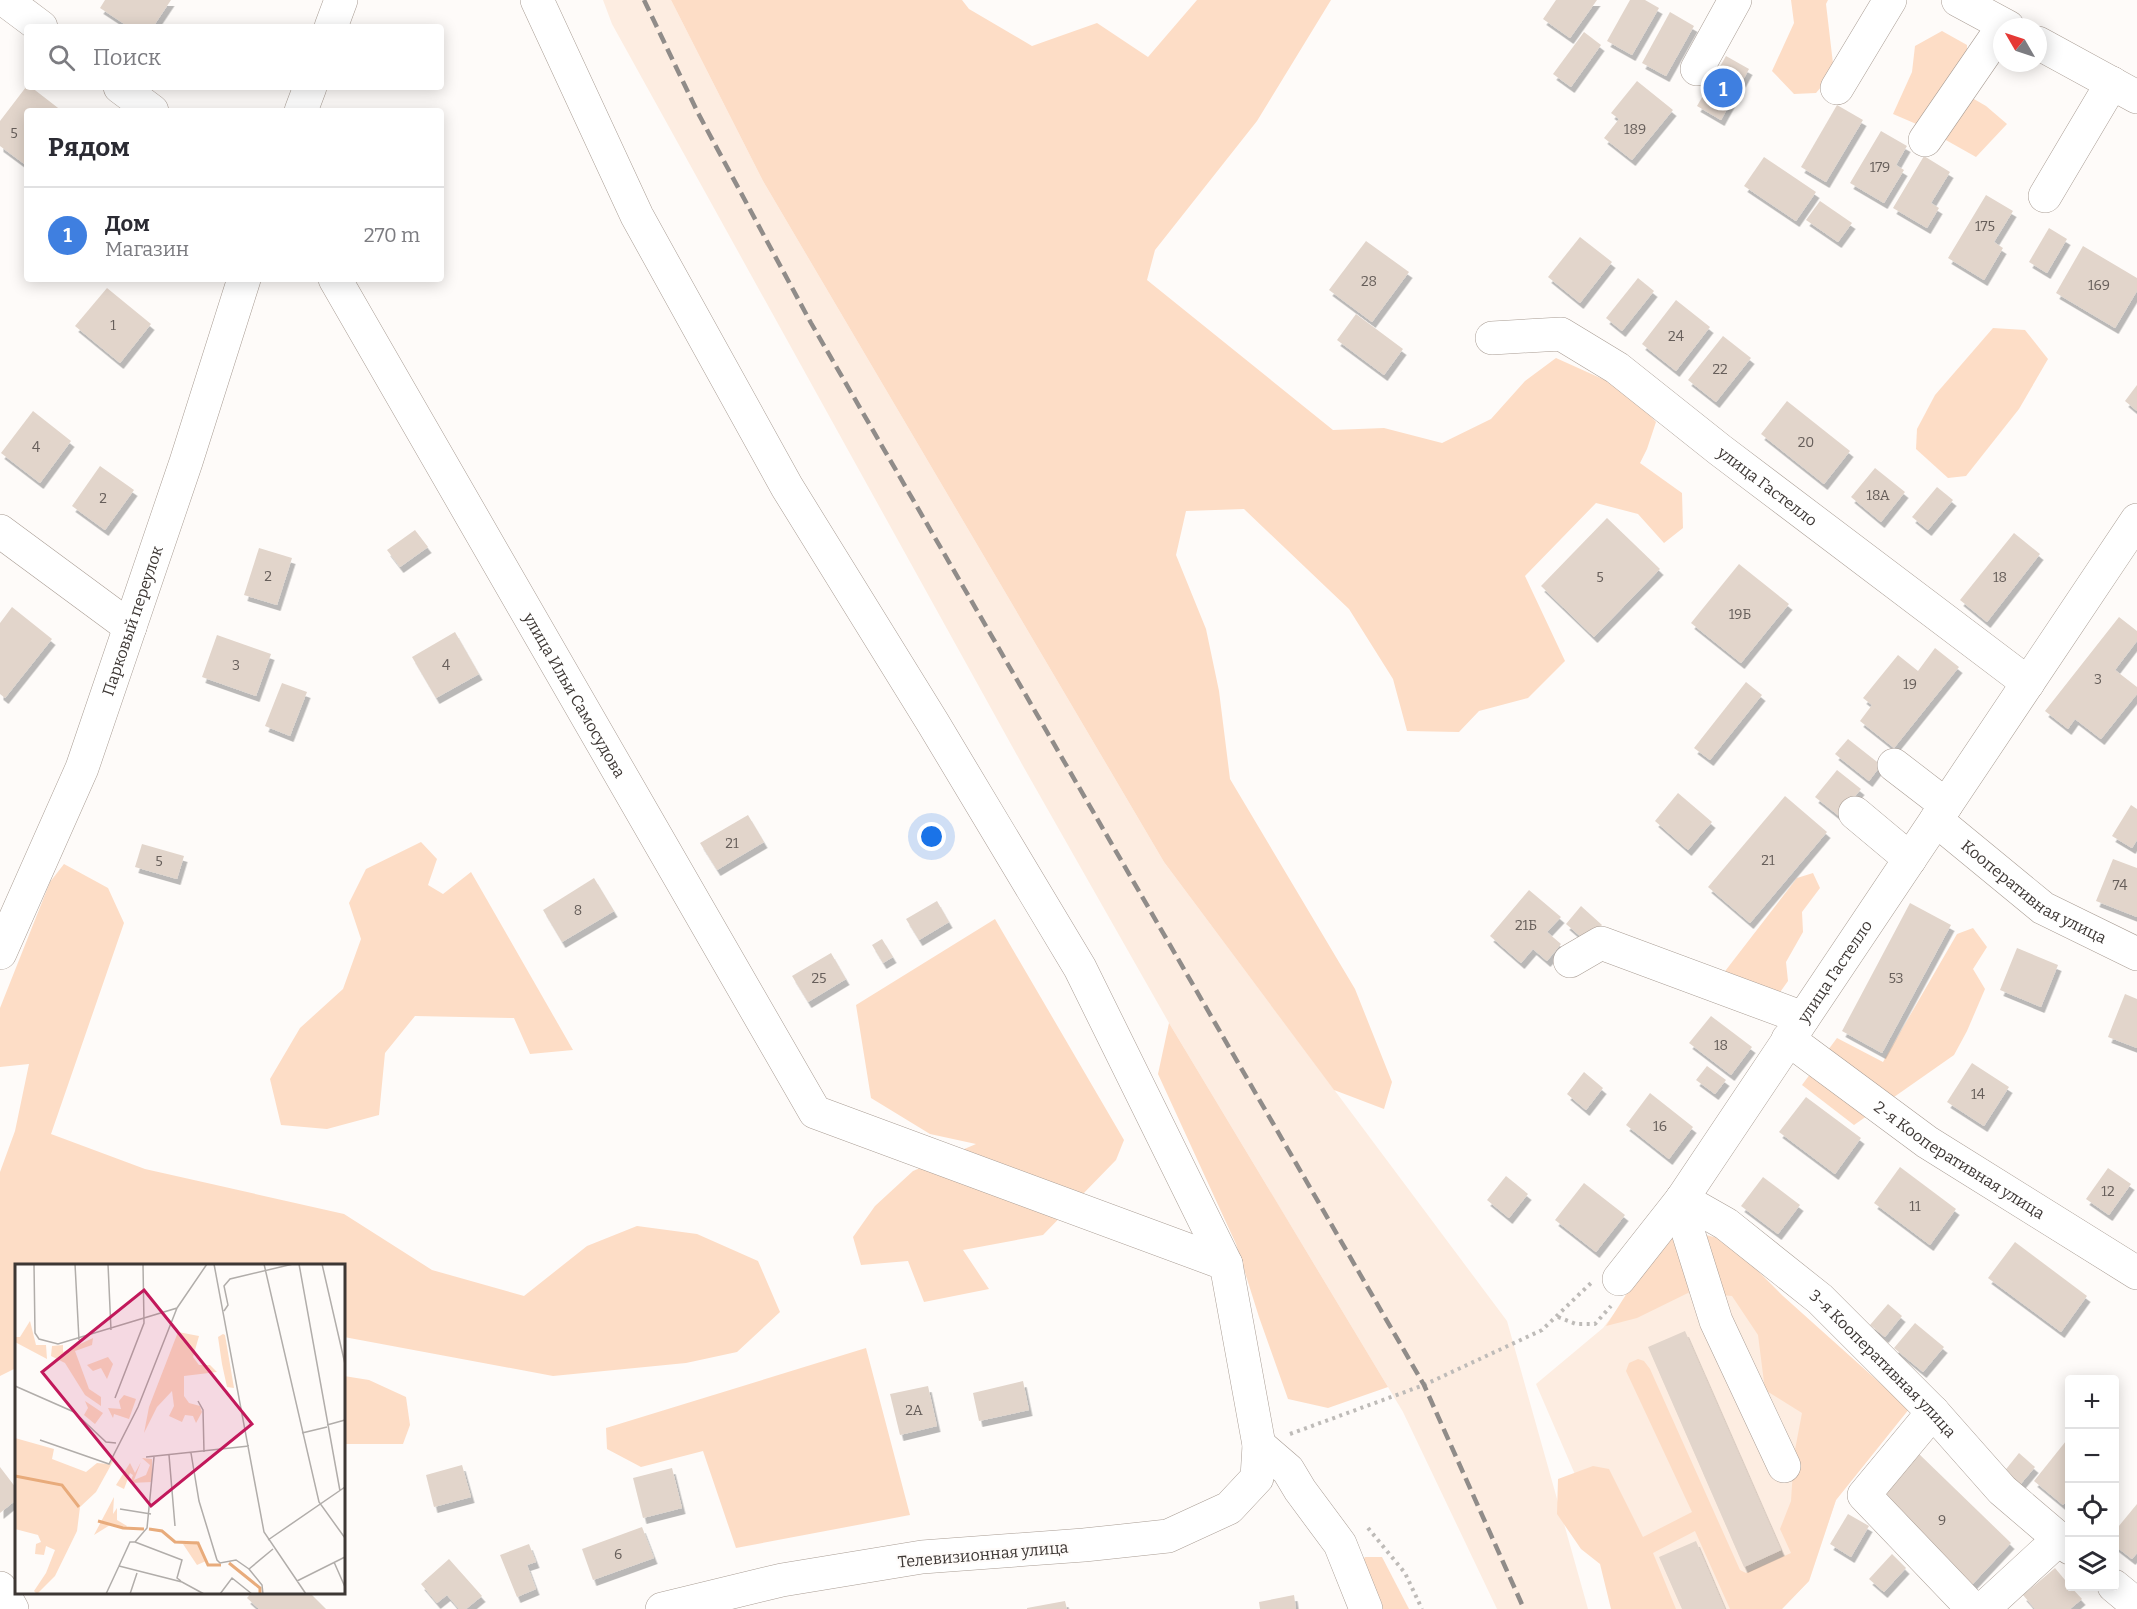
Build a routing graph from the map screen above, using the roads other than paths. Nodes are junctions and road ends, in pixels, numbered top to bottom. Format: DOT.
graph roads {
  1 [pos="5,0"];
  2 [pos="340,0"];
  3 [pos="537,0"];
  4 [pos="1735,0"];
  5 [pos="1890,0"];
  6 [pos="1958,0"];
  7 [pos="1993,21"];
  8 [pos="37,24"];
  9 [pos="332,24"];
  10 [pos="1993,43"];
  11 [pos="2047,48"];
  12 [pos="1697,69"];
  13 [pos="1837,88"];
  14 [pos="124,90"];
  15 [pos="309,90"];
  16 [pos="2125,90"];
  17 [pos="148,108"];
  18 [pos="302,108"];
  19 [pos="1925,140"];
  20 [pos="2045,196"];
  21 [pos="243,282"];
  22 [pos="337,282"];
  23 [pos="1492,338"];
  24 [pos="2137,520"];
  25 [pos="0,531"];
  26 [pos="130,627"];
  27 [pos="2028,683"];
  28 [pos="1894,765"];
  29 [pos="1941,812"];
  30 [pos="1855,813"];
  31 [pos="1910,859"];
  32 [pos="0,953"];
  33 [pos="2137,954"];
  34 [pos="1570,961"];
  35 [pos="1796,1029"];
  36 [pos="1682,1199"];
  37 [pos="1226,1264"];
  38 [pos="2137,1273"];
  39 [pos="1619,1279"];
  40 [pos="1933,1412"];
  41 [pos="1259,1445"];
  42 [pos="1784,1466"];
  43 [pos="2064,1544"];
  44 [pos="0,1588"];
  45 [pos="2119,1589"];
  46 [pos="2137,1605"];
  47 [pos="12,1609"];
  48 [pos="662,1609"];
  49 [pos="1366,1609"];
  50 [pos="1973,1609"];
  51 [pos="1983,1609"];
  1 -- 8 [label="street"];
  2 -- 9 [label="street"];
  3 -- 37 [label="street, Телевизионная улица"];
  4 -- 12 [label="street"];
  5 -- 13 [label="street"];
  6 -- 7 [label="street"];
  10 -- 19 [label="street"];
  11 -- 16 [label="street"];
  14 -- 17 [label="street"];
  15 -- 18 [label="street"];
  16 -- 20 [label="street"];
  21 -- 26 [label="street, Парковый переулок"];
  22 -- 37 [label="street, улица Ильи Самосудова"];
  23 -- 27 [label="street, улица Гастелло"];
  24 -- 27 [label="street, улица Гастелло"];
  25 -- 26 [label="street"];
  26 -- 32 [label="street, Парковый переулок"];
  27 -- 29 [label="street, улица Гастелло"];
  28 -- 29 [label="street, Кооперативная улица"];
  29 -- 31 [label="street, улица Гастелло"];
  29 -- 33 [label="street, Кооперативная улица"];
  30 -- 31 [label="street"];
  31 -- 35 [label="street, улица Гастелло"];
  34 -- 35 [label="street, 2-я Кооперативная улица"];
  35 -- 36 [label="street, улица Гастелло"];
  35 -- 38 [label="street, 2-я Кооперативная улица"];
  36 -- 39 [label="street, улица Гастелло"];
  36 -- 40 [label="street, 3-я Кооперативная улица"];
  36 -- 42 [label="street"];
  37 -- 41 [label="street, Телевизионная улица"];
  40 -- 43 [label="street, 3-я Кооперативная улица"];
  40 -- 50 [label="street"];
  41 -- 48 [label="street, Телевизионная улица"];
  41 -- 49 [label="street"];
  43 -- 51 [label="street"];
  44 -- 47 [label="street"];
  45 -- 46 [label="street"];
}
